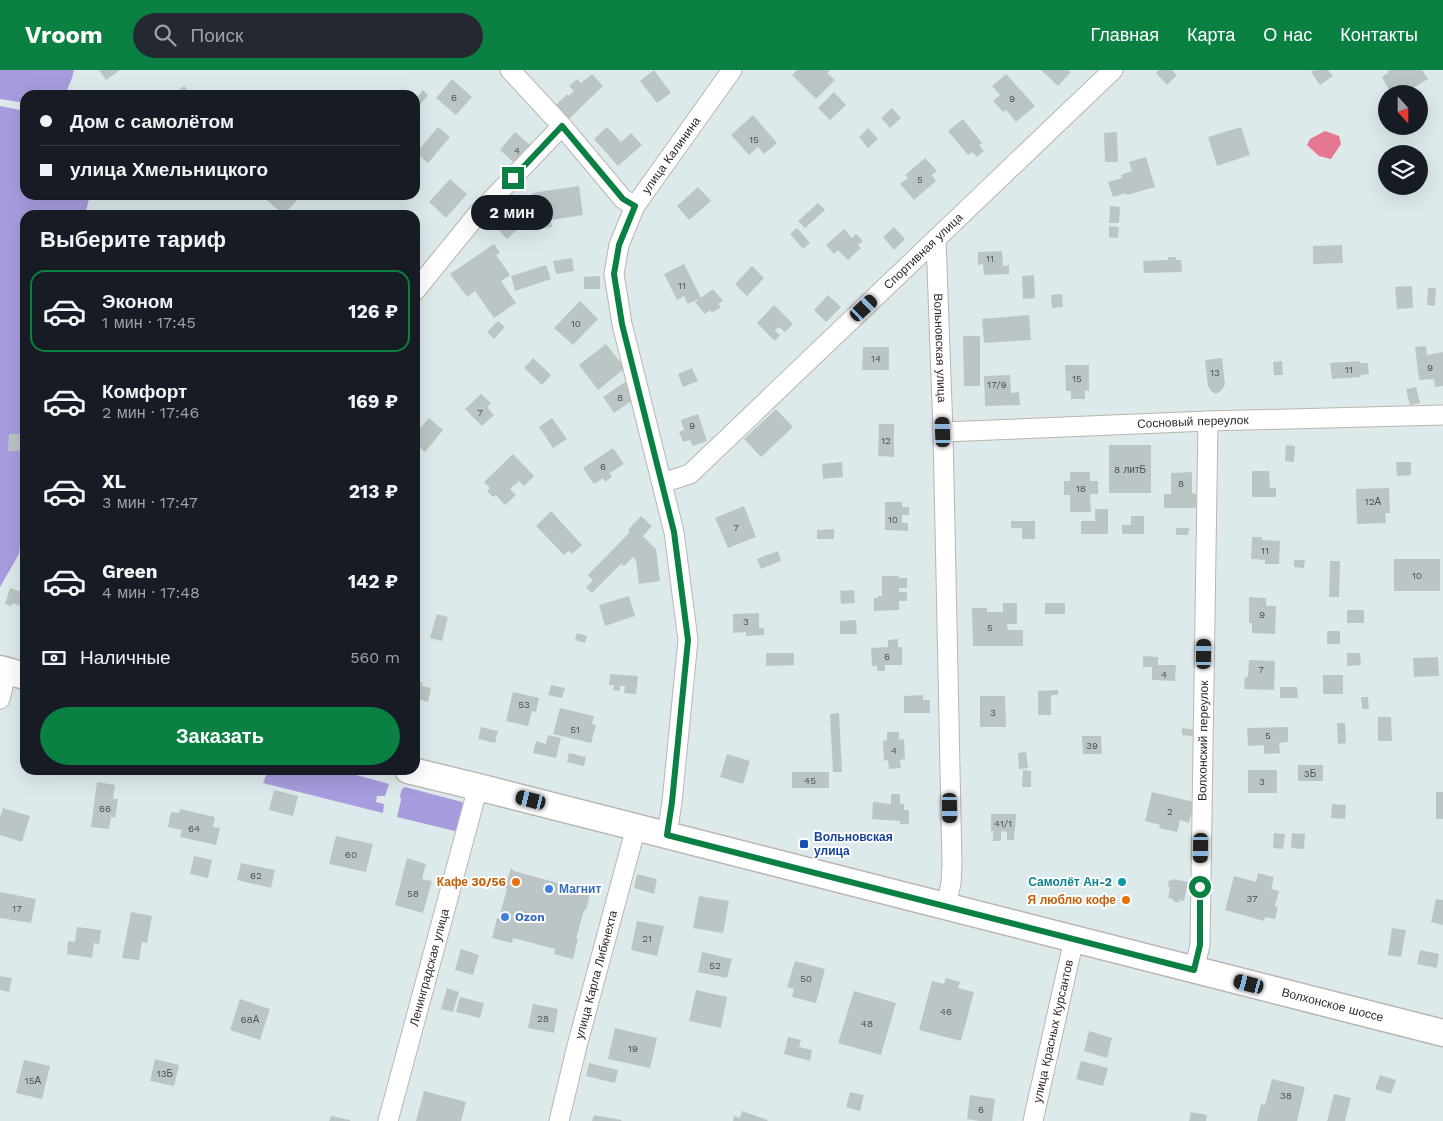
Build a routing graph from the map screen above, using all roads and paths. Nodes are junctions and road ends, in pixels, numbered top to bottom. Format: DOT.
graph roads {
  1 [pos="510,70"];
  2 [pos="732,70"];
  3 [pos="1113,70"];
  4 [pos="562,126"];
  5 [pos="635,206"];
  6 [pos="936,239"];
  7 [pos="420,284"];
  8 [pos="1443,415"];
  9 [pos="1208,422"];
  10 [pos="943,432"];
  11 [pos="662,483"];
  12 [pos="11,672"];
  13 [pos="0,699"];
  14 [pos="420,773"];
  15 [pos="478,787"];
  16 [pos="636,827"];
  17 [pos="667,835"];
  18 [pos="946,906"];
  19 [pos="1074,939"];
  20 [pos="1194,970"];
  21 [pos="1443,1033"];
  22 [pos="388,1121"];
  23 [pos="559,1121"];
  24 [pos="1033,1121"];
  1 -- 4 [label="street"];
  2 -- 5 [label="street, улица Калинина"];
  3 -- 6 [label="street, Спортивная улица"];
  4 -- 5 [label="street"];
  4 -- 7 [label="street"];
  5 -- 11 [label="street, улица Калинина"];
  6 -- 10 [label="street, Вольновская улица"];
  6 -- 11 [label="street, Спортивная улица"];
  8 -- 9 [label="street, Сосновый переулок"];
  9 -- 10 [label="street, Сосновый переулок"];
  9 -- 20 [label="street, Волхонский переулок"];
  10 -- 18 [label="street, Вольновская улица"];
  11 -- 17 [label="street, улица Калинина"];
  12 -- 13 [label="street"];
  14 -- 15 [label="main road, Волхонское шоссе"];
  15 -- 16 [label="main road, Волхонское шоссе"];
  15 -- 22 [label="street, Ленинградская улица"];
  16 -- 17 [label="main road, Волхонское шоссе"];
  16 -- 23 [label="street, улица Карла Либкнехта"];
  17 -- 18 [label="main road, Волхонское шоссе"];
  18 -- 19 [label="main road, Волхонское шоссе"];
  19 -- 20 [label="main road, Волхонское шоссе"];
  19 -- 24 [label="street, улица Красных Курсантов"];
  20 -- 21 [label="main road, Волхонское шоссе"];
}
